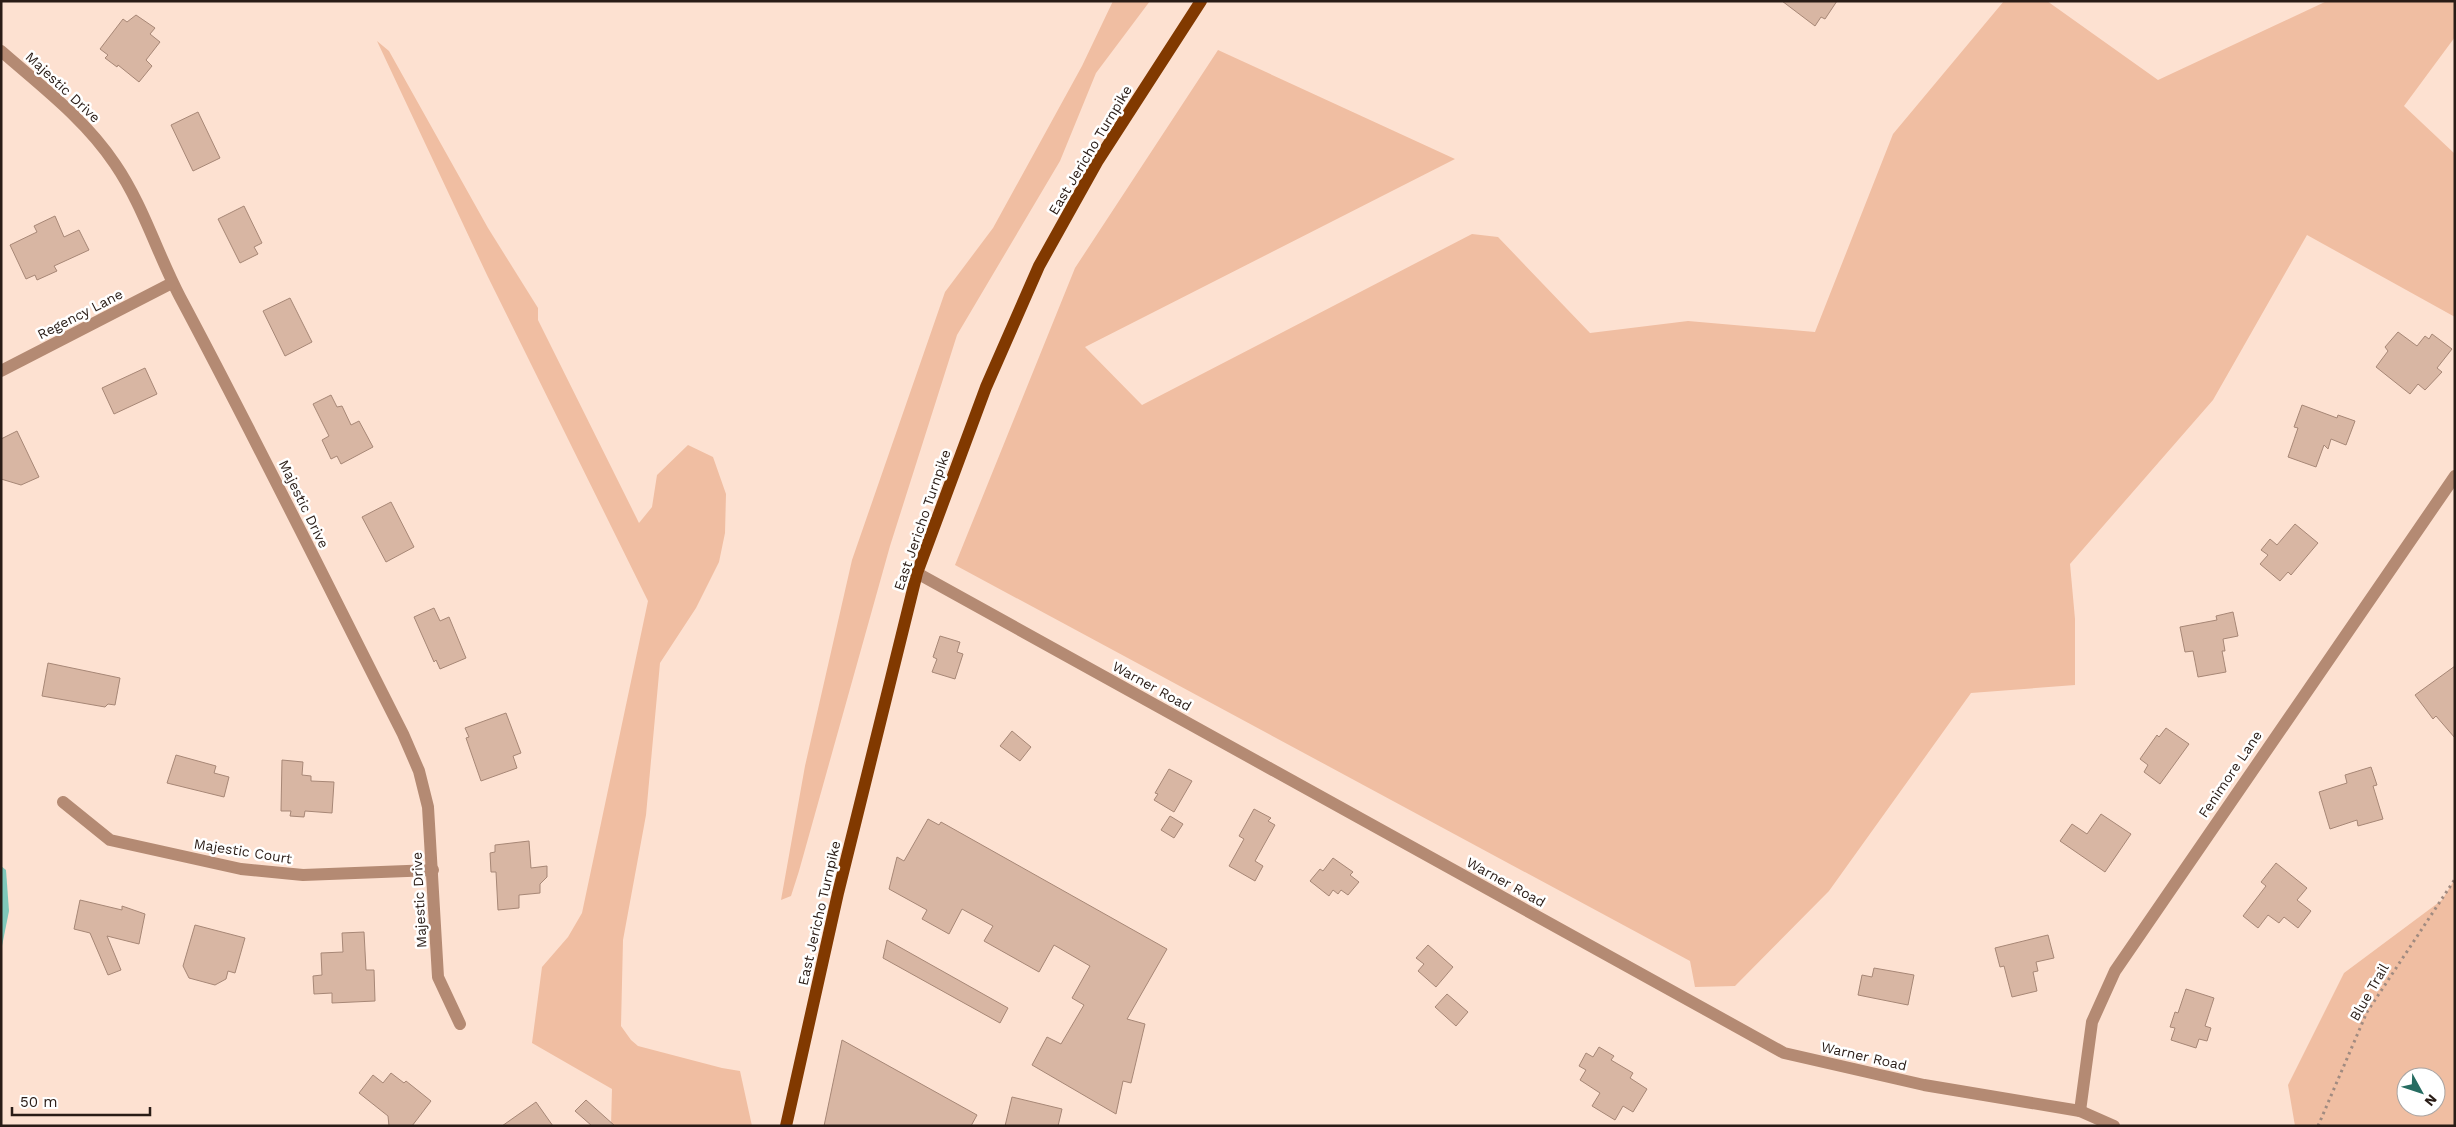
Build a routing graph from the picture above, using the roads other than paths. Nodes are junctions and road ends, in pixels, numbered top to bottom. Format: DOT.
graph roads {
  1 [pos="1200,1"];
  2 [pos="1,51"];
  3 [pos="172,283"];
  4 [pos="1,371"];
  5 [pos="2455,476"];
  6 [pos="917,573"];
  7 [pos="64,802"];
  8 [pos="433,870"];
  9 [pos="460,1024"];
  10 [pos="2080,1111"];
  11 [pos="786,1126"];
  12 [pos="2114,1126"];
  1 -- 6 [label="main road, East Jericho Turnpike"];
  2 -- 3 [label="street, Majestic Drive"];
  3 -- 4 [label="street, Regency Lane"];
  3 -- 8 [label="street, Majestic Drive"];
  5 -- 10 [label="street, Fenimore Lane"];
  6 -- 10 [label="street, Warner Road"];
  6 -- 11 [label="main road, East Jericho Turnpike"];
  7 -- 8 [label="street, Majestic Court"];
  8 -- 9 [label="street, Majestic Drive"];
  10 -- 12 [label="street, Warner Road"];
}
